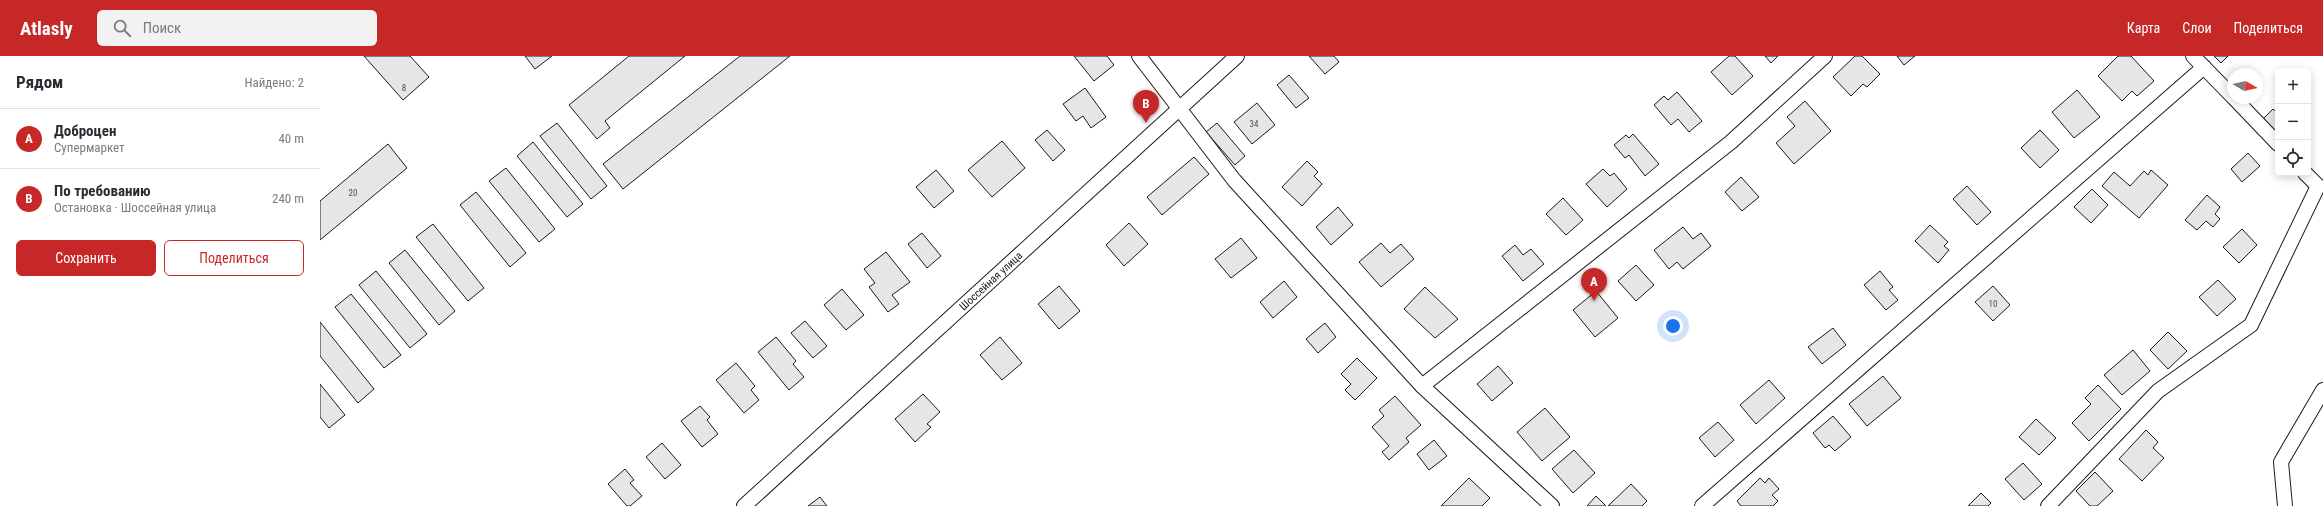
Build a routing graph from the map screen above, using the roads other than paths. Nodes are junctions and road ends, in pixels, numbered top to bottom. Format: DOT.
graph roads {
  1 [pos="1139,56"];
  2 [pos="1237,56"];
  3 [pos="1825,56"];
  4 [pos="2192,56"];
  5 [pos="2204,67"];
  6 [pos="2227,92"];
  7 [pos="2239,104"];
  8 [pos="1180,107"];
  9 [pos="2275,141"];
  10 [pos="2308,176"];
  11 [pos="1422,386"];
  12 [pos="2323,390"];
  13 [pos="744,506"];
  14 [pos="1552,506"];
  15 [pos="1702,506"];
  16 [pos="2048,506"];
  17 [pos="2284,506"];
  1 -- 8 [label="street"];
  2 -- 8 [label="street, Шоссейная улица"];
  3 -- 11 [label="street"];
  4 -- 5 [label="street"];
  5 -- 6 [label="street"];
  5 -- 15 [label="street"];
  7 -- 9 [label="street"];
  8 -- 11 [label="street"];
  8 -- 13 [label="street, Шоссейная улица"];
  10 -- 16 [label="street"];
  11 -- 14 [label="street"];
  12 -- 17 [label="street"];
}
